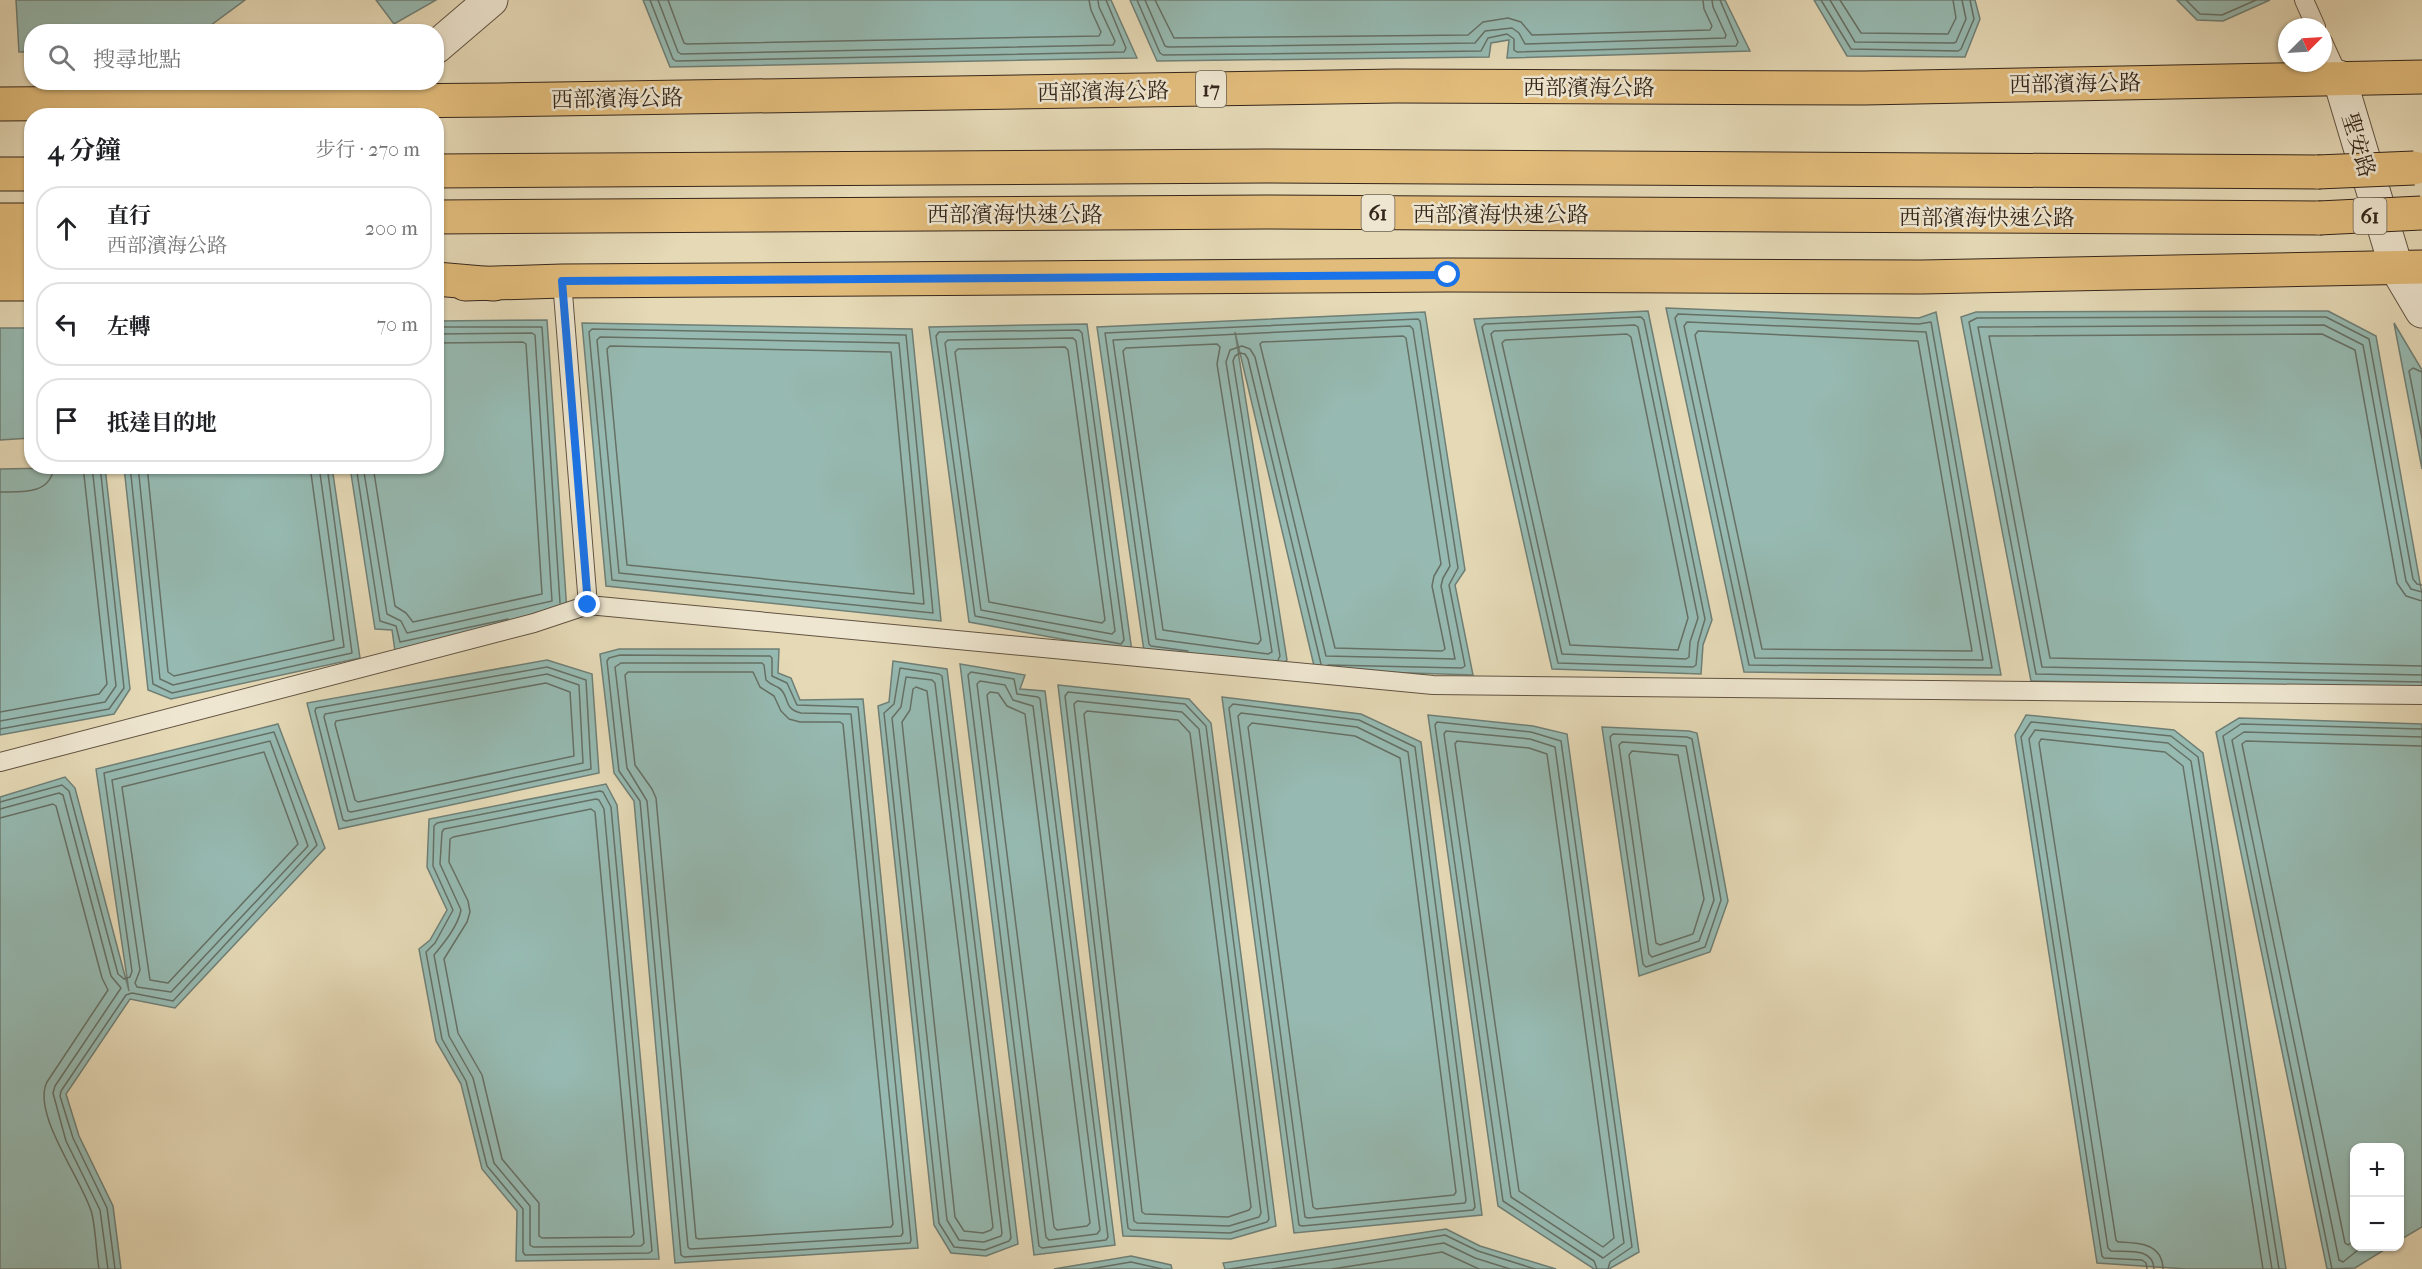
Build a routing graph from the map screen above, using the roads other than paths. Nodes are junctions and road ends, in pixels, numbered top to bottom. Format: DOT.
graph roads {
  1 [pos="491,0"];
  2 [pos="2304,0"];
  3 [pos="2312,18"];
  4 [pos="444,40"];
  5 [pos="2332,62"];
  6 [pos="2339,77"];
  7 [pos="2422,77"];
  8 [pos="384,92"];
  9 [pos="0,104"];
  10 [pos="2418,168"];
  11 [pos="444,171"];
  12 [pos="0,174"];
  13 [pos="24,174"];
  14 [pos="2422,213"];
  15 [pos="444,217"];
  16 [pos="0,220"];
  17 [pos="24,220"];
  18 [pos="0,253"];
  19 [pos="24,253"];
  20 [pos="2409,267"];
  21 [pos="444,280"];
  22 [pos="562,281"];
  23 [pos="24,284"];
  24 [pos="444,284"];
  25 [pos="494,284"];
  26 [pos="0,285"];
  27 [pos="2422,311"];
  28 [pos="588,605"];
  29 [pos="2422,695"];
  30 [pos="0,762"];
  1 -- 4 [label="street"];
  2 -- 3 [label="lane"];
  5 -- 6 [label="lane"];
  6 -- 7 [label="main road, 西部濱海公路 / 17"];
  6 -- 8 [label="main road, 西部濱海公路 / 17"];
  6 -- 20 [label="street, 聖安路"];
  8 -- 9 [label="main road, 西部濱海公路 / 17"];
  10 -- 11 [label="main road, 西部濱海快速公路 / 61, bridge"];
  12 -- 13 [label="main road"];
  14 -- 15 [label="main road, 西部濱海快速公路 / 61, bridge"];
  16 -- 17 [label="main road"];
  18 -- 19 [label="main road"];
  20 -- 22 [label="main road"];
  20 -- 27 [label="street, 聖安路"];
  21 -- 25 [label="main road"];
  22 -- 25 [label="main road"];
  22 -- 28 [label="lane"];
  23 -- 26 [label="main road"];
  24 -- 25 [label="main road"];
  28 -- 29 [label="lane"];
  28 -- 30 [label="lane"];
}
